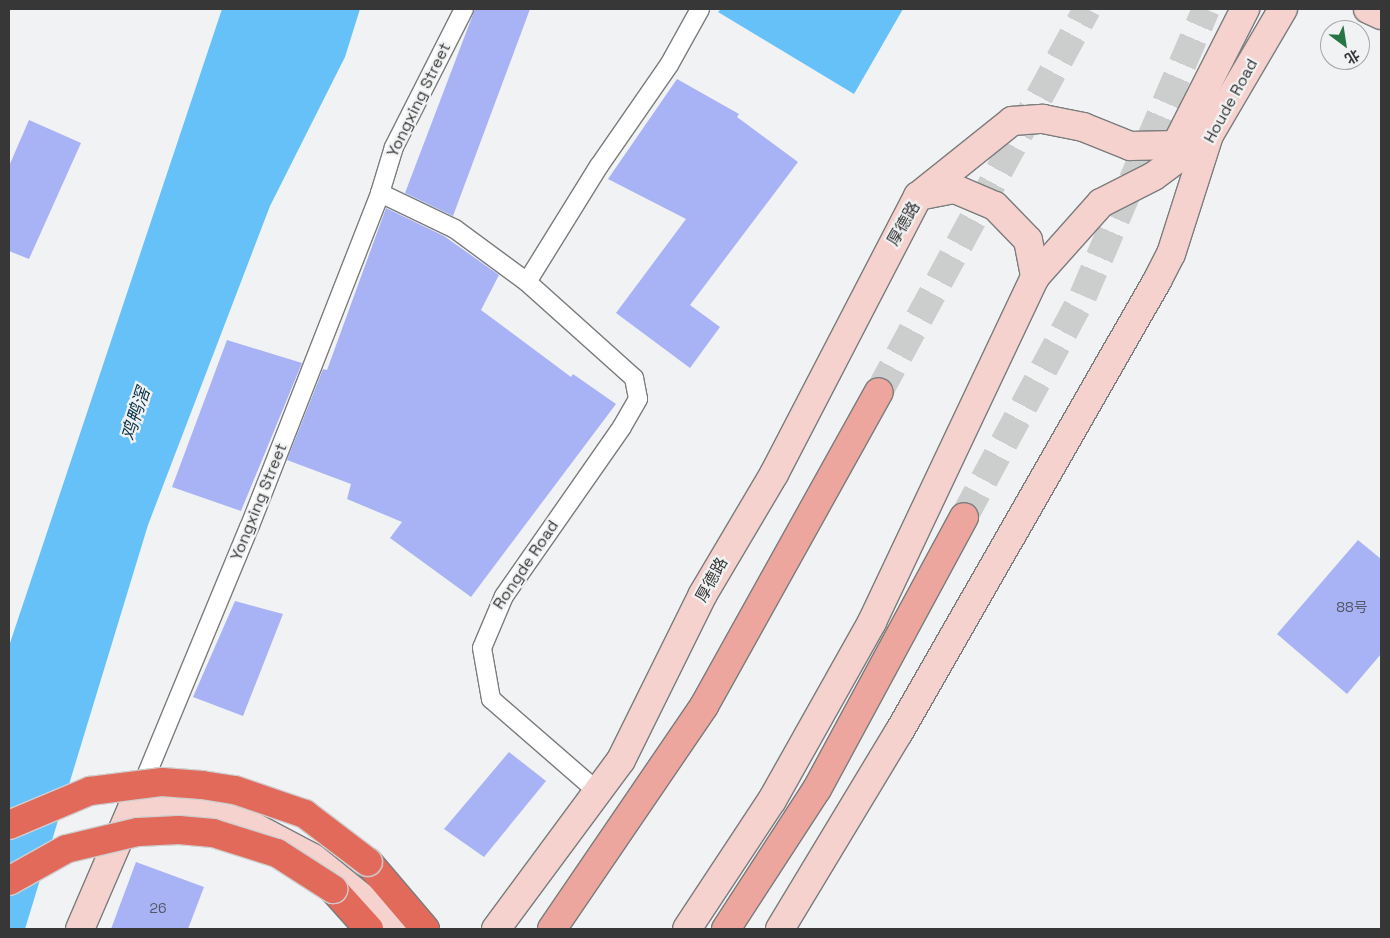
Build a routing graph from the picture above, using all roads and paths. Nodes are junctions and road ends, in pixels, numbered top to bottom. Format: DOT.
graph roads {
  1 [pos="464,9"];
  2 [pos="700,9"];
  3 [pos="1245,9"];
  4 [pos="1283,9"];
  5 [pos="1368,9"];
  6 [pos="1381,15"];
  7 [pos="1209,135"];
  8 [pos="380,193"];
  9 [pos="918,196"];
  10 [pos="1035,278"];
  11 [pos="527,282"];
  12 [pos="879,392"];
  13 [pos="964,517"];
  14 [pos="598,792"];
  15 [pos="132,808"];
  16 [pos="9,825"];
  17 [pos="9,881"];
  18 [pos="80,929"];
  19 [pos="369,929"];
  20 [pos="401,929"];
  21 [pos="425,929"];
  22 [pos="496,929"];
  23 [pos="552,929"];
  24 [pos="687,929"];
  25 [pos="726,929"];
  26 [pos="780,929"];
  1 -- 8 [label="lane, Yongxing Street"];
  2 -- 11 [label="lane"];
  3 -- 9 [label="street"];
  4 -- 7 [label="street, Houde Road"];
  5 -- 6 [label="street"];
  7 -- 10 [label="street"];
  7 -- 26 [label="street"];
  8 -- 11 [label="lane"];
  8 -- 15 [label="lane, Yongxing Street"];
  9 -- 10 [label="street, 厚德路"];
  9 -- 14 [label="street, 厚德路"];
  10 -- 24 [label="street"];
  11 -- 14 [label="lane, Rongde Road"];
  12 -- 23 [label="main road"];
  13 -- 25 [label="main road"];
  14 -- 22 [label="street, 厚德路"];
  15 -- 18 [label="street"];
  15 -- 20 [label="street"];
  16 -- 21 [label="highway, bridge"];
  17 -- 19 [label="highway, bridge"];
}
